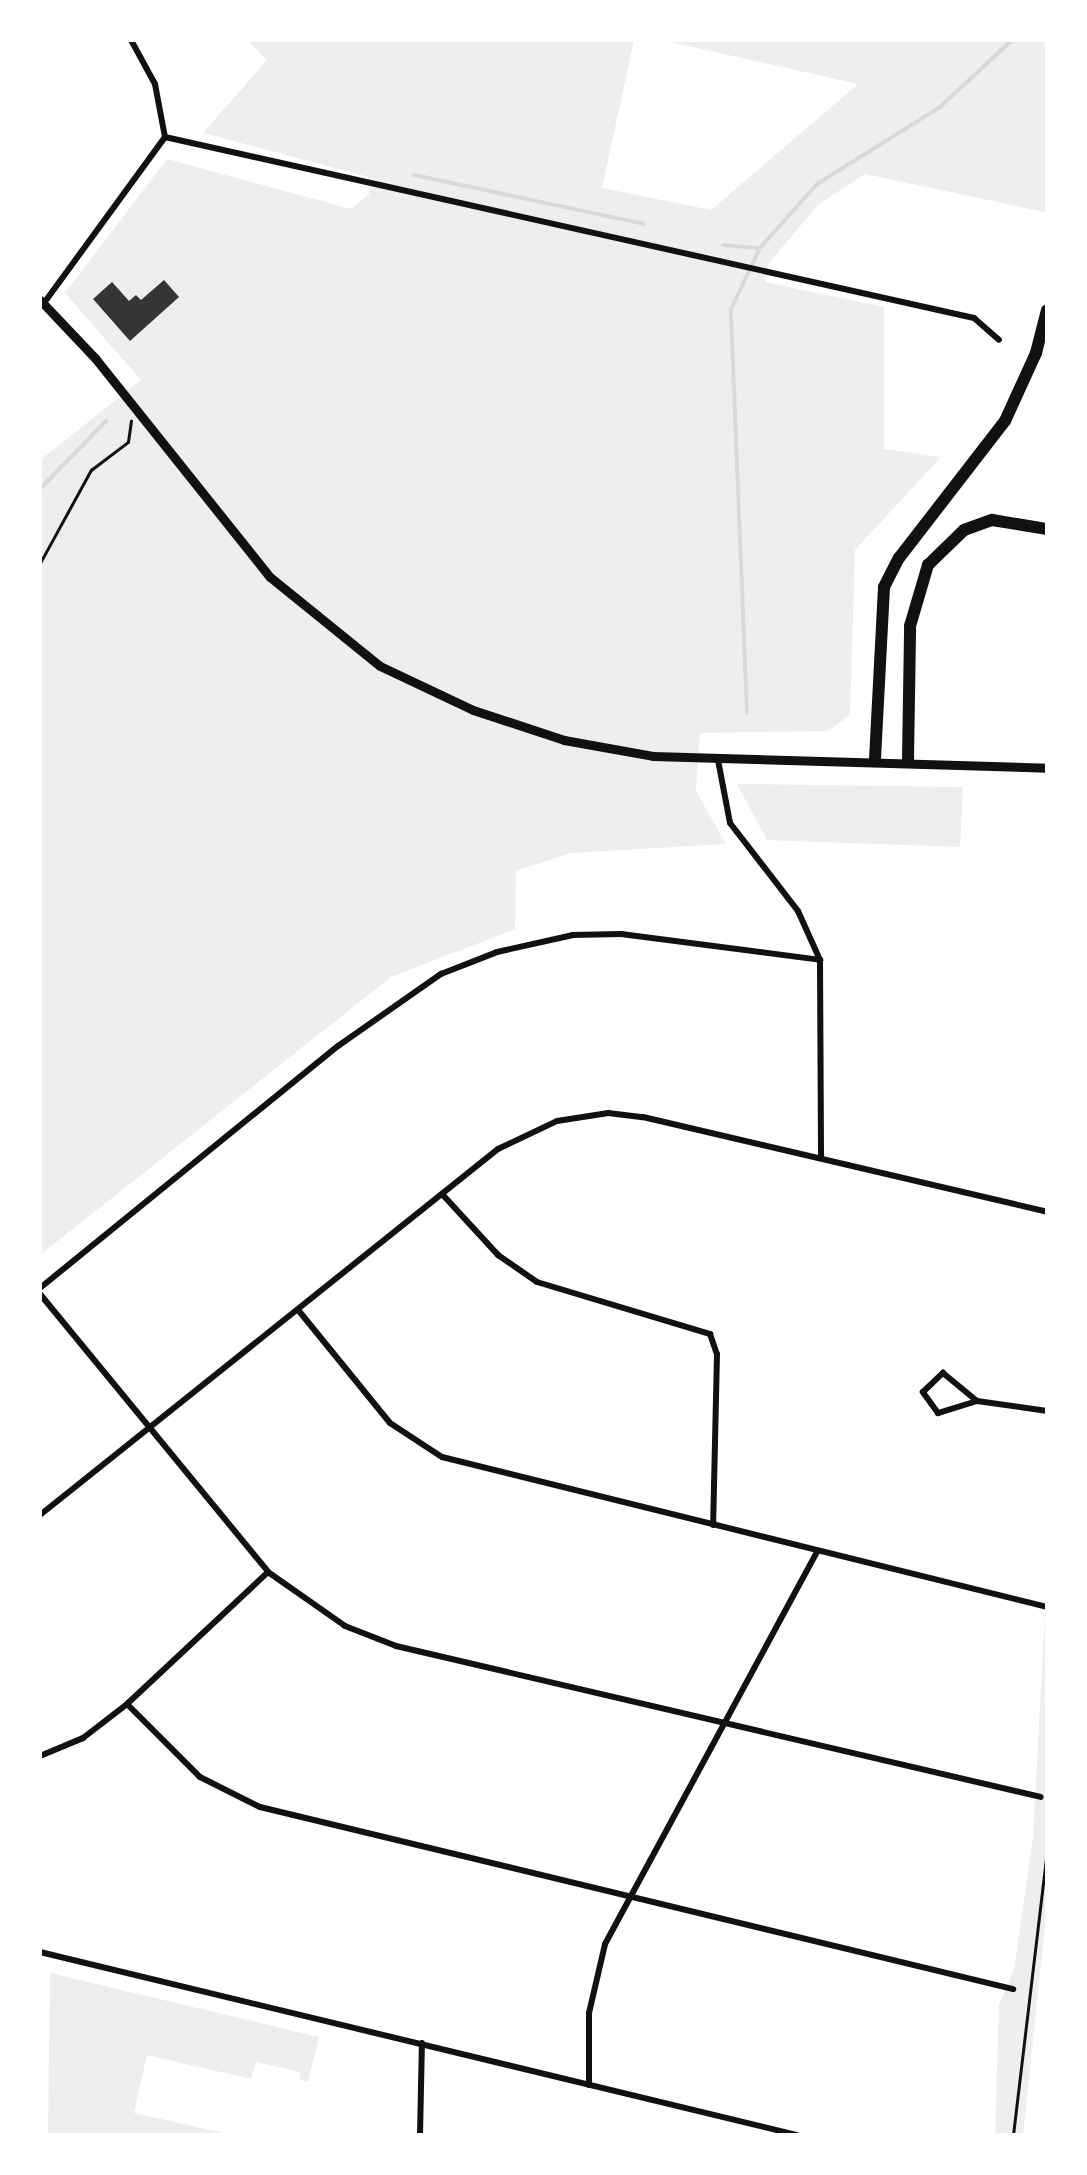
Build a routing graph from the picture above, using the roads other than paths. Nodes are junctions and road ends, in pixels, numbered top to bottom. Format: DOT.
graph roads {
  1 [pos="132,40"];
  2 [pos="165,137"];
  3 [pos="42,302"];
  4 [pos="1047,310"];
  5 [pos="999,340"];
  6 [pos="1047,529"];
  7 [pos="875,759"];
  8 [pos="718,760"];
  9 [pos="908,760"];
  10 [pos="1047,768"];
  11 [pos="820,960"];
  12 [pos="821,1158"];
  13 [pos="442,1194"];
  14 [pos="1047,1212"];
  15 [pos="40,1291"];
  16 [pos="299,1311"];
  17 [pos="976,1401"];
  18 [pos="1047,1411"];
  19 [pos="150,1431"];
  20 [pos="40,1516"];
  21 [pos="712,1525"];
  22 [pos="817,1552"];
  23 [pos="268,1572"];
  24 [pos="1047,1607"];
  25 [pos="127,1704"];
  26 [pos="724,1725"];
  27 [pos="40,1756"];
  28 [pos="1040,1797"];
  29 [pos="627,1898"];
  30 [pos="40,1952"];
  31 [pos="1013,1989"];
  32 [pos="422,2043"];
  33 [pos="588,2085"];
  34 [pos="420,2135"];
  35 [pos="797,2135"];
  1 -- 2 [label="street"];
  2 -- 3 [label="street"];
  2 -- 5 [label="street"];
  3 -- 8 [label="main road"];
  4 -- 7 [label="highway"];
  6 -- 9 [label="highway"];
  7 -- 8 [label="main road"];
  7 -- 9 [label="main road"];
  8 -- 11 [label="street"];
  9 -- 10 [label="main road"];
  11 -- 12 [label="street"];
  11 -- 15 [label="street"];
  12 -- 13 [label="street"];
  12 -- 14 [label="street"];
  13 -- 16 [label="street"];
  13 -- 21 [label="street"];
  15 -- 19 [label="street"];
  16 -- 19 [label="street"];
  16 -- 21 [label="street"];
  17 -- 17 [label="street"];
  17 -- 18 [label="street"];
  19 -- 20 [label="street"];
  19 -- 23 [label="street"];
  21 -- 22 [label="street"];
  22 -- 24 [label="street"];
  22 -- 26 [label="street"];
  23 -- 25 [label="street"];
  23 -- 26 [label="street"];
  25 -- 27 [label="street"];
  25 -- 29 [label="street"];
  26 -- 28 [label="street"];
  26 -- 29 [label="street"];
  29 -- 31 [label="street"];
  29 -- 33 [label="street"];
  30 -- 32 [label="street"];
  32 -- 33 [label="street"];
  32 -- 34 [label="street"];
  33 -- 35 [label="street"];
}
